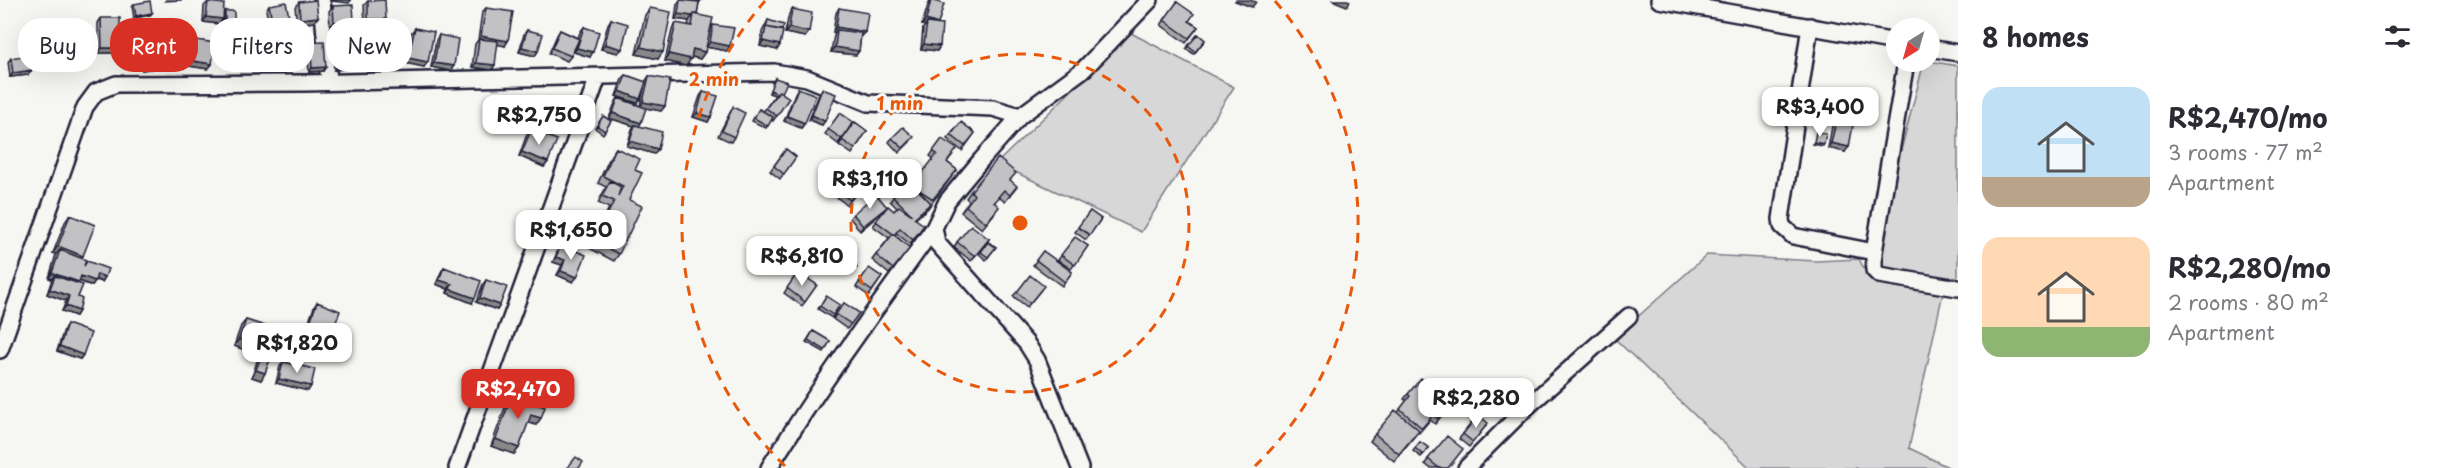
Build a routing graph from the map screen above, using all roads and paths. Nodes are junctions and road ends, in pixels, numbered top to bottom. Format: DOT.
graph roads {
  1 [pos="322,0"];
  2 [pos="1150,0"];
  3 [pos="1659,0"];
  4 [pos="1810,26"];
  5 [pos="1886,40"];
  6 [pos="1940,50"];
  7 [pos="1958,53"];
  8 [pos="1904,72"];
  9 [pos="598,77"];
  10 [pos="329,82"];
  11 [pos="1020,116"];
  12 [pos="934,228"];
  13 [pos="1874,252"];
  14 [pos="1958,288"];
  15 [pos="1629,316"];
  16 [pos="0,350"];
  17 [pos="457,468"];
  18 [pos="769,468"];
  19 [pos="1080,468"];
  20 [pos="1466,468"];
  1 -- 10 [label="street"];
  2 -- 11 [label="street"];
  3 -- 4 [label="street"];
  4 -- 5 [label="street"];
  4 -- 13 [label="street"];
  6 -- 7 [label="street"];
  8 -- 13 [label="street"];
  9 -- 10 [label="street"];
  9 -- 11 [label="street"];
  9 -- 17 [label="street"];
  10 -- 16 [label="street"];
  11 -- 12 [label="street"];
  12 -- 18 [label="street"];
  12 -- 19 [label="street"];
  13 -- 14 [label="street"];
  15 -- 20 [label="street"];
}
